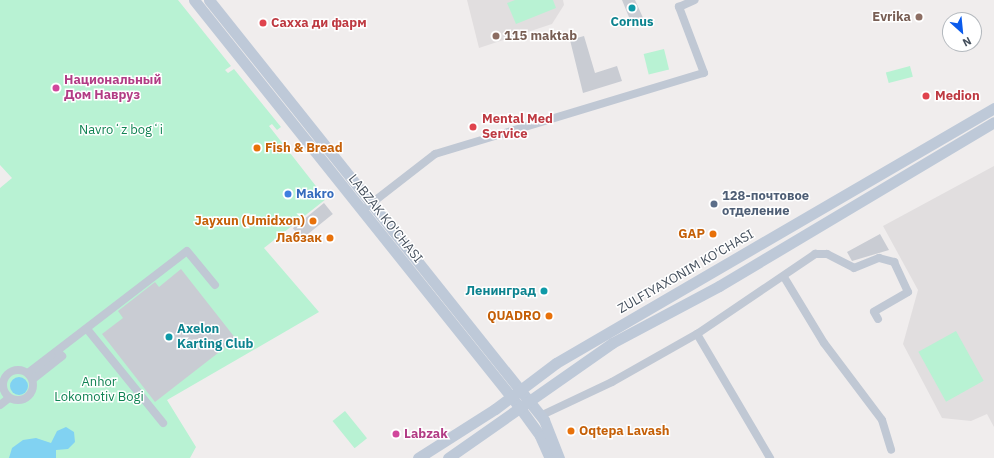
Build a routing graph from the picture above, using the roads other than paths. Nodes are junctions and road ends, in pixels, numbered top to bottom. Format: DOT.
graph roads {
  1 [pos="194,0"];
  2 [pos="695,0"];
  3 [pos="209,6"];
  4 [pos="290,104"];
  5 [pos="994,108"];
  6 [pos="280,112"];
  7 [pos="994,122"];
  8 [pos="371,204"];
  9 [pos="361,212"];
  10 [pos="784,277"];
  11 [pos="215,285"];
  12 [pos="878,319"];
  13 [pos="88,329"];
  14 [pos="698,334"];
  15 [pos="546,369"];
  16 [pos="506,372"];
  17 [pos="30,376"];
  18 [pos="519,389"];
  19 [pos="4,395"];
  20 [pos="510,396"];
  21 [pos="0,405"];
  22 [pos="524,405"];
  23 [pos="540,416"];
  24 [pos="163,423"];
  25 [pos="890,450"];
  26 [pos="418,458"];
  27 [pos="448,458"];
  28 [pos="550,458"];
  29 [pos="559,458"];
  30 [pos="770,458"];
  1 -- 3 [label="main road, LABZAK KO'CHASI"];
  2 -- 8 [label="street"];
  3 -- 4 [label="main road, LABZAK KO'CHASI"];
  3 -- 6 [label="main road, LABZAK KO'CHASI"];
  4 -- 6 [label="main road"];
  4 -- 8 [label="main road, LABZAK KO'CHASI"];
  5 -- 15 [label="main road, ZULFIYAXONIM KO'CHASI"];
  6 -- 9 [label="main road, LABZAK KO'CHASI"];
  7 -- 22 [label="main road, ZULFIYAXONIM KO'CHASI"];
  8 -- 9 [label="street"];
  8 -- 16 [label="main road, LABZAK KO'CHASI"];
  9 -- 20 [label="main road, LABZAK KO'CHASI"];
  10 -- 12 [label="street"];
  10 -- 14 [label="street"];
  10 -- 25 [label="street"];
  11 -- 13 [label="street"];
  13 -- 17 [label="street"];
  13 -- 24 [label="street"];
  14 -- 23 [label="street"];
  14 -- 30 [label="street"];
  15 -- 16 [label="main road"];
  15 -- 18 [label="main road, ZULFIYAXONIM KO'CHASI"];
  16 -- 18 [label="main road, LABZAK KO'CHASI"];
  17 -- 19 [label="street"];
  17 -- 19 [label="street"];
  18 -- 20 [label="main road, ZULFIYAXONIM KO'CHASI"];
  18 -- 22 [label="main road, LABZAK KO'CHASI"];
  19 -- 21 [label="street"];
  20 -- 22 [label="main road, LABZAK KO'CHASI"];
  20 -- 26 [label="main road, ZULFIYAXONIM KO'CHASI"];
  22 -- 23 [label="main road, LABZAK KO'CHASI"];
  22 -- 27 [label="main road, ZULFIYAXONIM KO'CHASI"];
  22 -- 28 [label="main road, LABZAK KO'CHASI"];
  23 -- 29 [label="main road, LABZAK KO'CHASI"];
}
